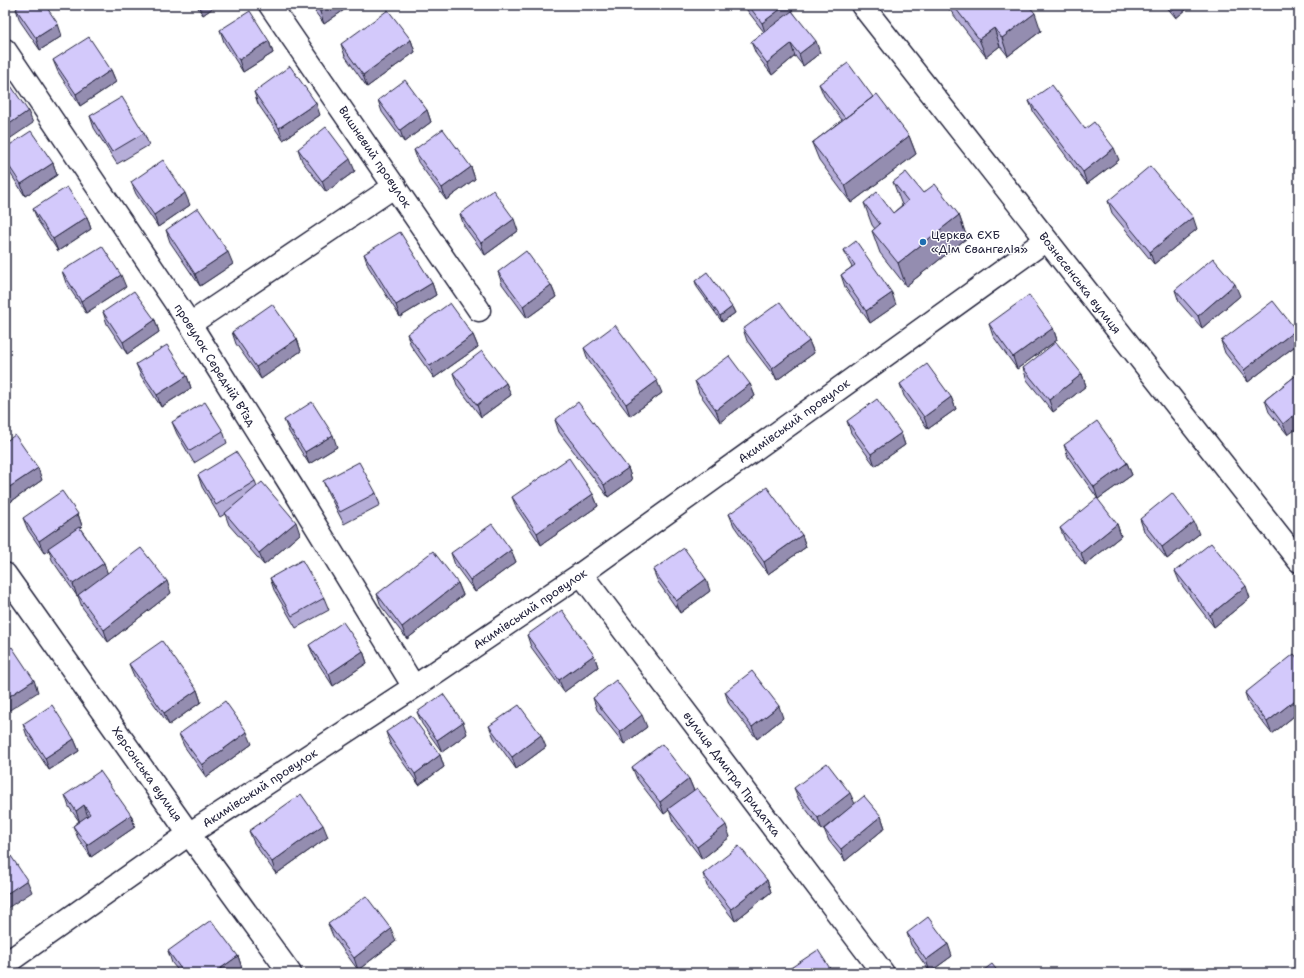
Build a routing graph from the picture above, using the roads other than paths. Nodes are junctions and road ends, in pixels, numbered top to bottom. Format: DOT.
graph roads {
  1 [pos="270,5"];
  2 [pos="862,5"];
  3 [pos="5,50"];
  4 [pos="395,186"];
  5 [pos="1046,240"];
  6 [pos="479,310"];
  7 [pos="190,324"];
  8 [pos="1299,561"];
  9 [pos="5,574"];
  10 [pos="581,574"];
  11 [pos="414,687"];
  12 [pos="190,834"];
  13 [pos="5,964"];
  14 [pos="290,973"];
  15 [pos="883,973"];
  1 -- 4 [label="street, Вишневий провулок"];
  2 -- 5 [label="street, Вознесенська вулиця"];
  3 -- 7 [label="street, провулок Середній Вʼїзд"];
  4 -- 6 [label="street, Вишневий провулок"];
  4 -- 7 [label="street"];
  5 -- 8 [label="street, Вознесенська вулиця"];
  5 -- 10 [label="street, Акимівський провулок"];
  7 -- 11 [label="street, провулок Середній Вʼїзд"];
  9 -- 12 [label="street, Херсонська вулиця"];
  10 -- 11 [label="street, Акимівський провулок"];
  10 -- 15 [label="street, вулиця Дмитра Придатка"];
  11 -- 12 [label="street, Акимівський провулок"];
  12 -- 13 [label="street, Акимівський провулок"];
  12 -- 14 [label="street, Херсонська вулиця"];
}
